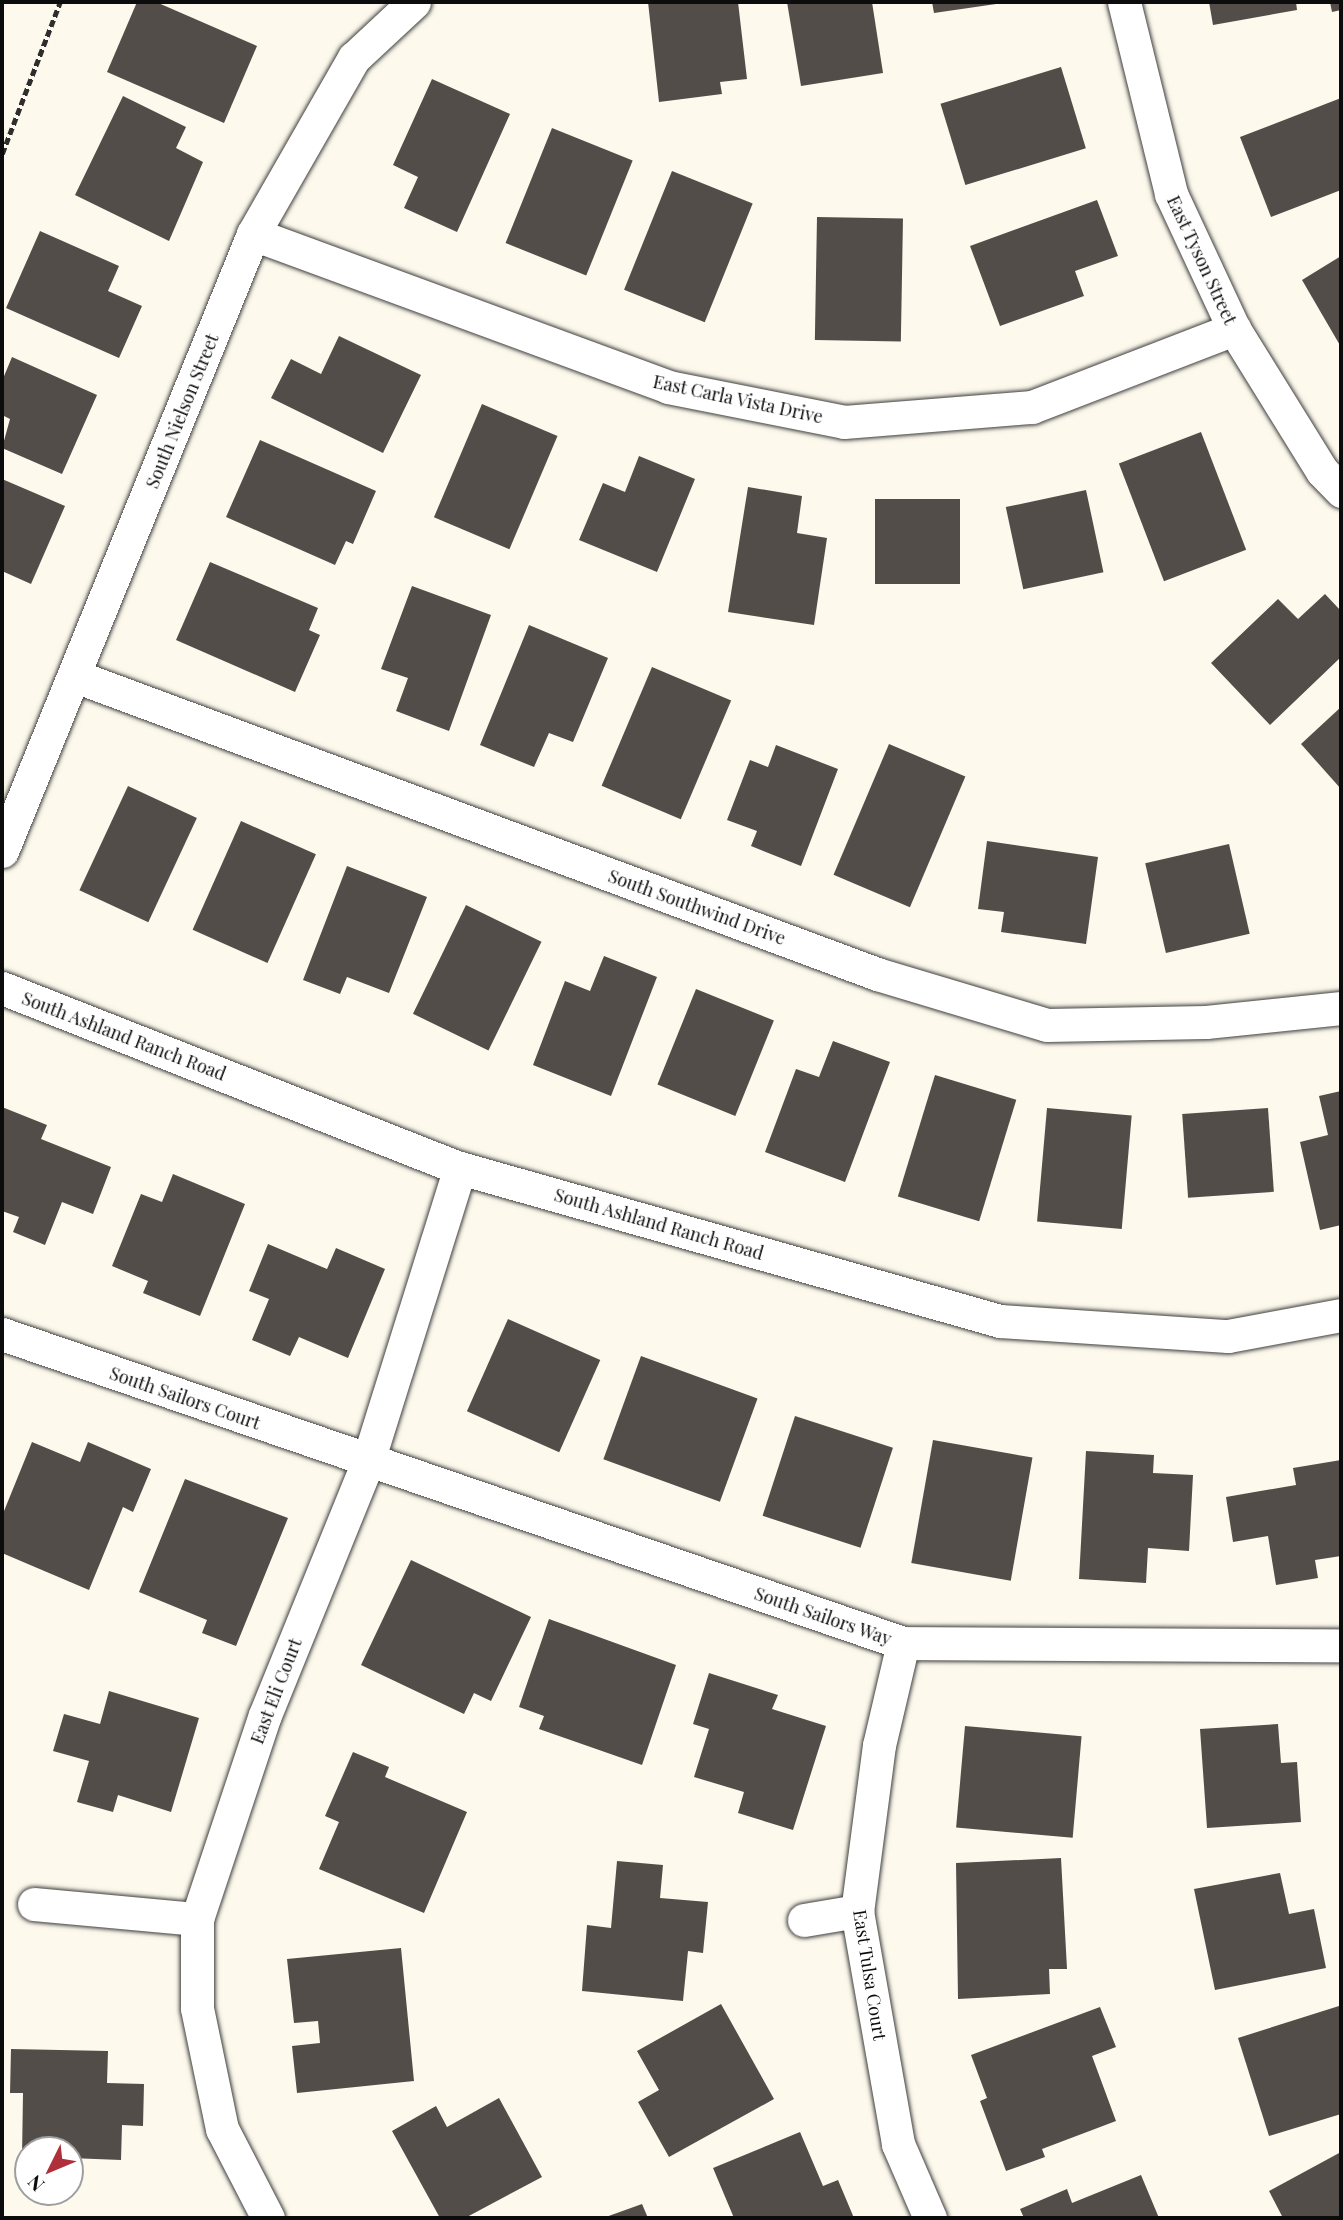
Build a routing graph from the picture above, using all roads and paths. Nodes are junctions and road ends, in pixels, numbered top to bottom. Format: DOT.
graph roads {
  1 [pos="60,2"];
  2 [pos="414,2"];
  3 [pos="1124,2"];
  4 [pos="2,155"];
  5 [pos="253,234"];
  6 [pos="1234,329"];
  7 [pos="1341,491"];
  8 [pos="75,676"];
  9 [pos="2,851"];
  10 [pos="2,988"];
  11 [pos="1341,1008"];
  12 [pos="460,1167"];
  13 [pos="1341,1315"];
  14 [pos="2,1334"];
  15 [pos="368,1461"];
  16 [pos="903,1643"];
  17 [pos="1341,1645"];
  18 [pos="34,1904"];
  19 [pos="857,1911"];
  20 [pos="197,1919"];
  21 [pos="804,1920"];
  22 [pos="268,2218"];
  23 [pos="930,2218"];
  1 -- 4 [label="path"];
  2 -- 5 [label="street, South Nielson Street"];
  3 -- 6 [label="street, East Tyson Street"];
  5 -- 6 [label="street, East Carla Vista Drive"];
  5 -- 8 [label="street, South Nielson Street"];
  6 -- 7 [label="street, East Tyson Street"];
  8 -- 9 [label="street, South Nielson Street"];
  8 -- 11 [label="street, South Southwind Drive"];
  10 -- 12 [label="street, South Ashland Ranch Road"];
  12 -- 13 [label="street, South Ashland Ranch Road"];
  12 -- 15 [label="street, East Eli Court"];
  14 -- 15 [label="street, South Sailors Court"];
  15 -- 16 [label="street, South Sailors Way"];
  15 -- 20 [label="street, East Eli Court"];
  16 -- 17 [label="street, South Sailors Way"];
  16 -- 19 [label="street, East Tulsa Court"];
  18 -- 20 [label="street"];
  19 -- 21 [label="street"];
  19 -- 23 [label="street, East Tulsa Court"];
  20 -- 22 [label="street, East Eli Court"];
}
